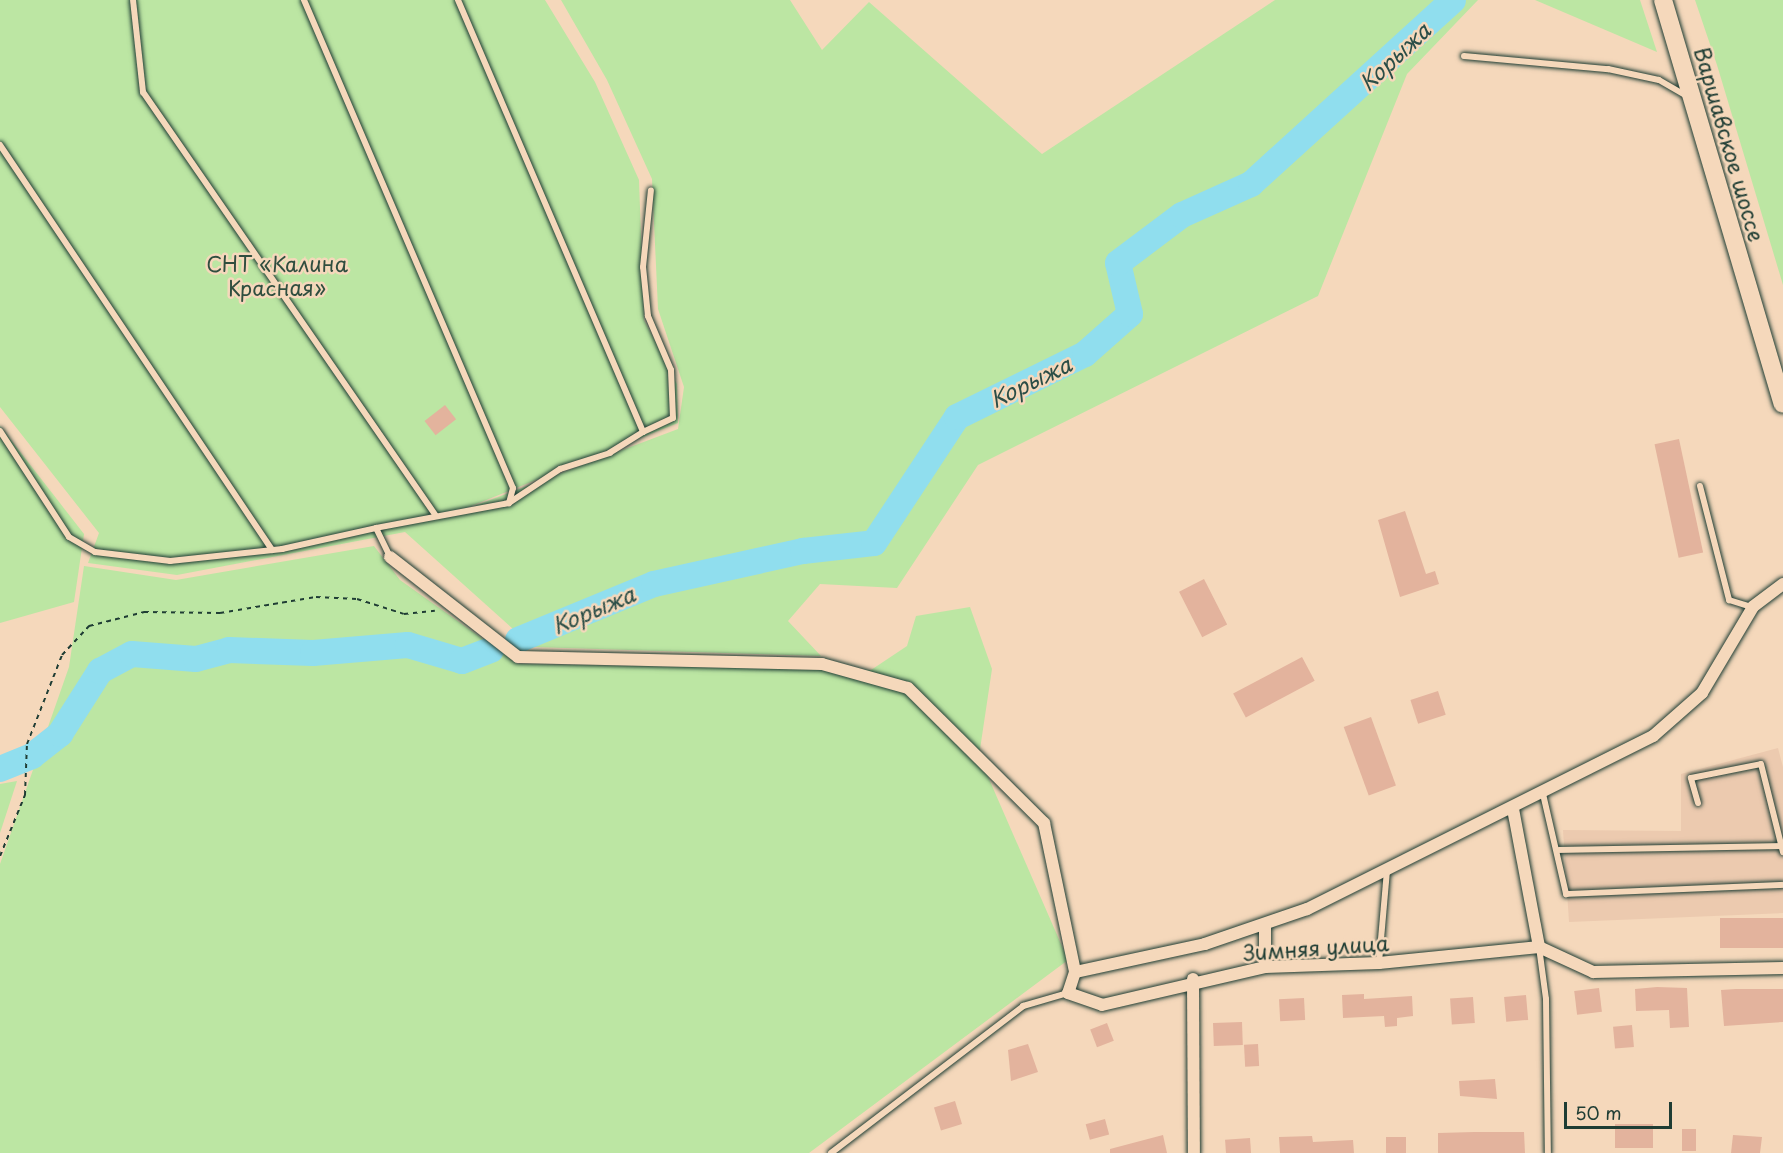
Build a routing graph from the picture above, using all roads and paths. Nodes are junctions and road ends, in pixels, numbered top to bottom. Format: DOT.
graph roads {
  1 [pos="133,0"];
  2 [pos="304,0"];
  3 [pos="458,0"];
  4 [pos="1663,0"];
  5 [pos="1464,56"];
  6 [pos="1693,99"];
  7 [pos="0,145"];
  8 [pos="651,190"];
  9 [pos="1783,404"];
  10 [pos="0,431"];
  11 [pos="643,432"];
  12 [pos="1700,486"];
  13 [pos="509,503"];
  14 [pos="436,516"];
  15 [pos="376,528"];
  16 [pos="272,550"];
  17 [pos="390,557"];
  18 [pos="1783,584"];
  19 [pos="1753,607"];
  20 [pos="456,609"];
  21 [pos="1543,794"];
  22 [pos="1698,803"];
  23 [pos="1513,809"];
  24 [pos="1782,849"];
  25 [pos="1559,850"];
  26 [pos="0,856"];
  27 [pos="1387,872"];
  28 [pos="1783,885"];
  29 [pos="1265,924"];
  30 [pos="1539,948"];
  31 [pos="1379,963"];
  32 [pos="1265,967"];
  33 [pos="1783,968"];
  34 [pos="1075,972"];
  35 [pos="1193,979"];
  36 [pos="1068,993"];
  37 [pos="831,1153"];
  38 [pos="1194,1153"];
  39 [pos="1548,1153"];
  1 -- 14 [label="lane"];
  2 -- 13 [label="lane"];
  3 -- 11 [label="lane"];
  4 -- 6 [label="main road, Варшавское шоссе"];
  5 -- 6 [label="lane"];
  6 -- 9 [label="main road, Варшавское шоссе"];
  7 -- 16 [label="lane"];
  8 -- 11 [label="lane"];
  10 -- 16 [label="lane"];
  11 -- 13 [label="lane"];
  12 -- 19 [label="lane"];
  13 -- 14 [label="lane"];
  14 -- 15 [label="lane"];
  15 -- 16 [label="lane"];
  15 -- 17 [label="lane"];
  17 -- 20 [label="street"];
  18 -- 19 [label="street"];
  19 -- 21 [label="street"];
  20 -- 26 [label="path"];
  20 -- 34 [label="street"];
  21 -- 23 [label="street"];
  21 -- 25 [label="lane"];
  22 -- 24 [label="lane"];
  23 -- 27 [label="street"];
  23 -- 30 [label="street"];
  24 -- 25 [label="lane"];
  25 -- 28 [label="lane"];
  27 -- 29 [label="street"];
  27 -- 31 [label="lane"];
  29 -- 32 [label="street"];
  29 -- 34 [label="street"];
  30 -- 31 [label="street, Зимняя улица"];
  30 -- 33 [label="street, Зимняя улица"];
  30 -- 39 [label="lane"];
  31 -- 32 [label="street, Зимняя улица"];
  32 -- 35 [label="street, Зимняя улица"];
  34 -- 36 [label="street"];
  35 -- 36 [label="street, Зимняя улица"];
  35 -- 38 [label="street"];
  36 -- 37 [label="lane"];
}
